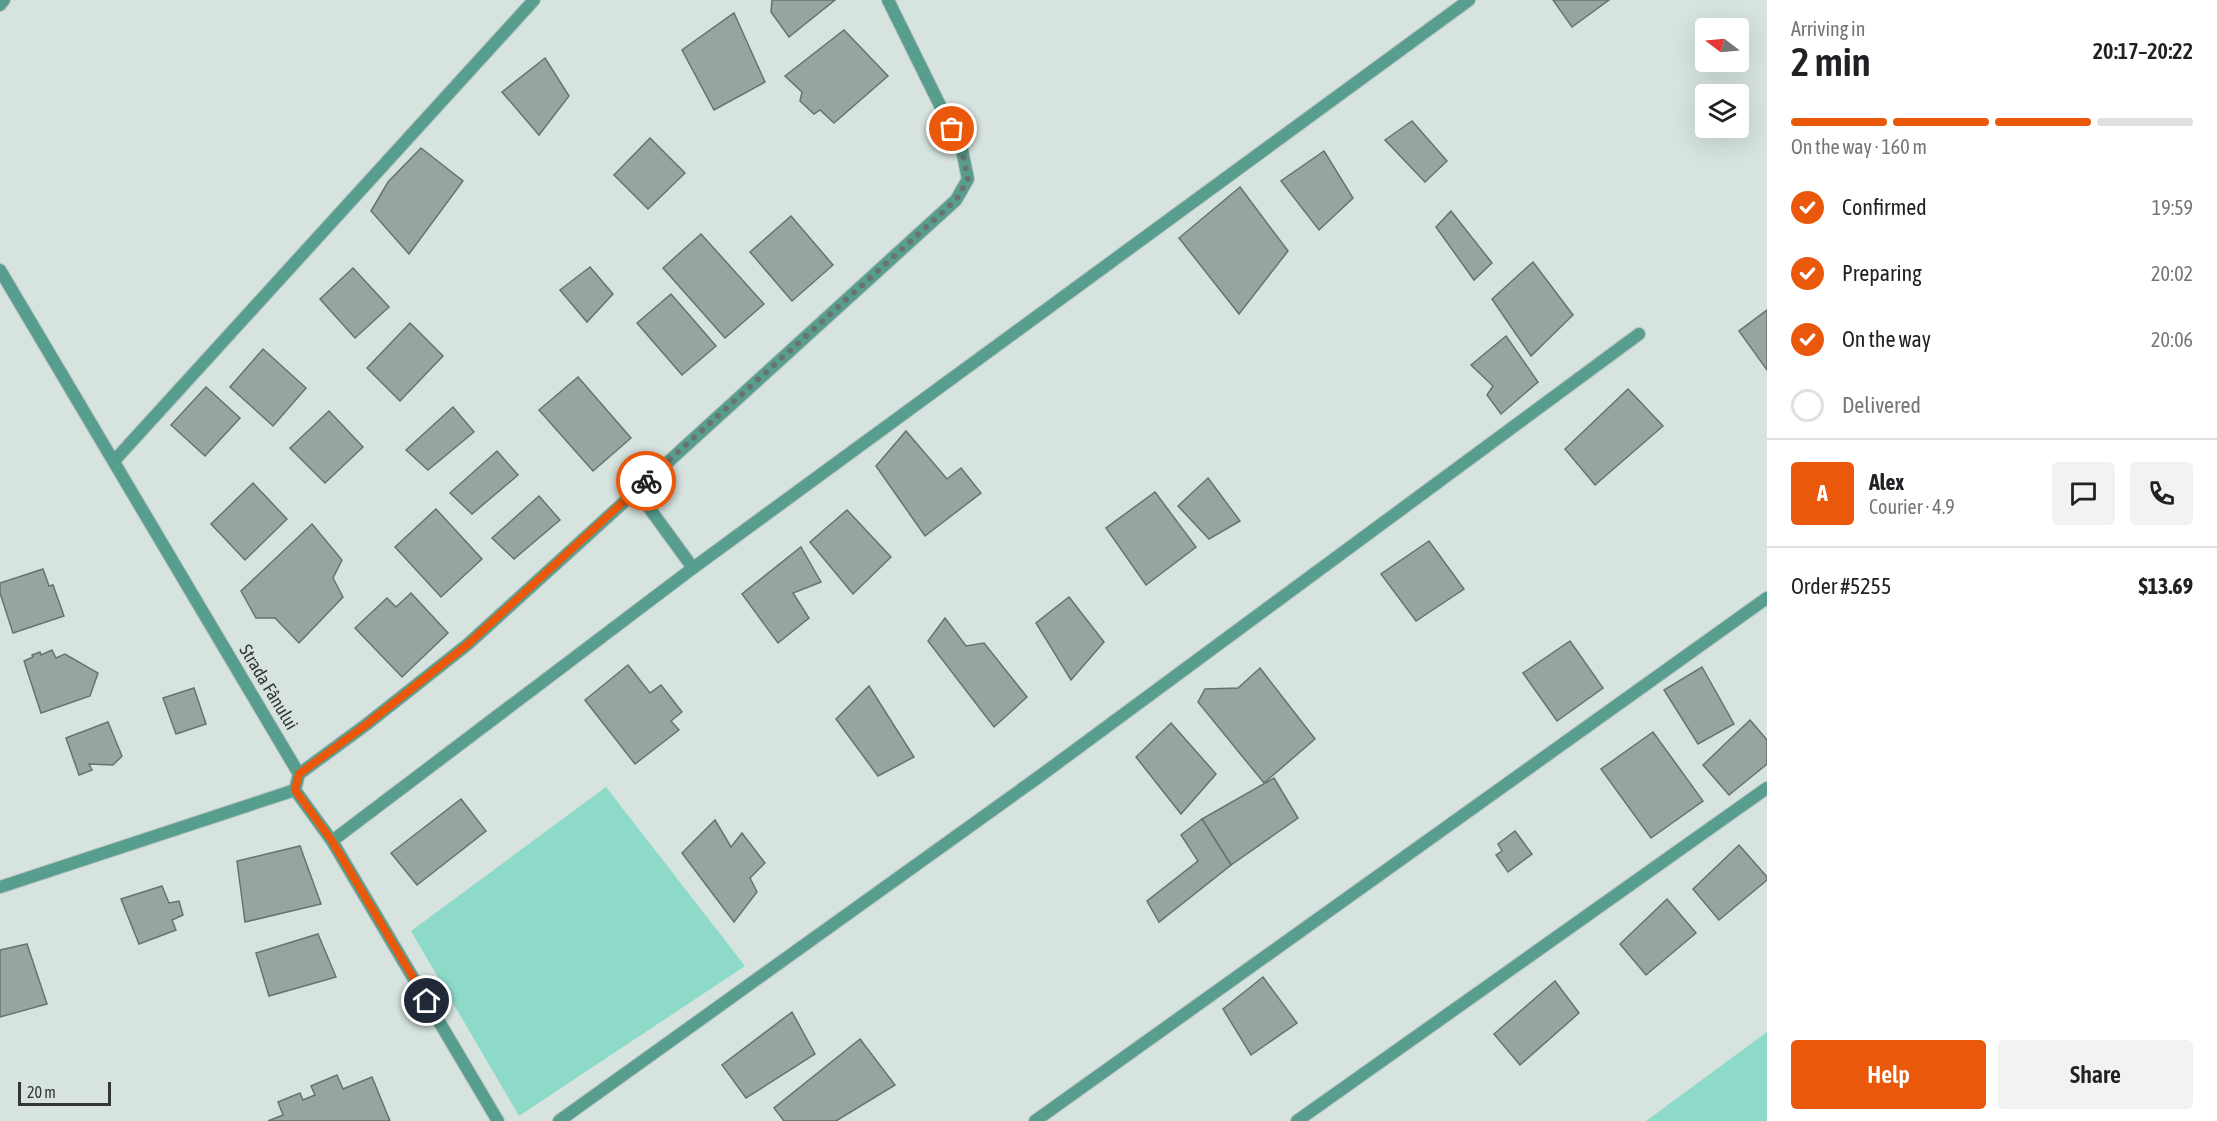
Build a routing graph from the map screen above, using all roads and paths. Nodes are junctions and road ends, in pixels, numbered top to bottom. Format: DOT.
graph roads {
  1 [pos="4,0"];
  2 [pos="534,0"];
  3 [pos="888,0"];
  4 [pos="1469,0"];
  5 [pos="0,5"];
  6 [pos="0,270"];
  7 [pos="1639,334"];
  8 [pos="114,460"];
  9 [pos="636,490"];
  10 [pos="693,568"];
  11 [pos="1767,598"];
  12 [pos="299,774"];
  13 [pos="1767,788"];
  14 [pos="295,790"];
  15 [pos="332,841"];
  16 [pos="0,887"];
  17 [pos="498,1121"];
  18 [pos="559,1121"];
  19 [pos="1035,1121"];
  20 [pos="1297,1121"];
  1 -- 5 [label="street"];
  2 -- 8 [label="street"];
  3 -- 9 [label="street"];
  4 -- 10 [label="street"];
  6 -- 8 [label="street, Strada Fânului"];
  7 -- 18 [label="street"];
  8 -- 12 [label="street, Strada Fânului"];
  9 -- 10 [label="street"];
  9 -- 12 [label="street"];
  10 -- 15 [label="street"];
  11 -- 19 [label="street"];
  12 -- 14 [label="street"];
  13 -- 20 [label="street"];
  14 -- 15 [label="street"];
  14 -- 16 [label="street"];
  15 -- 17 [label="street"];
}
